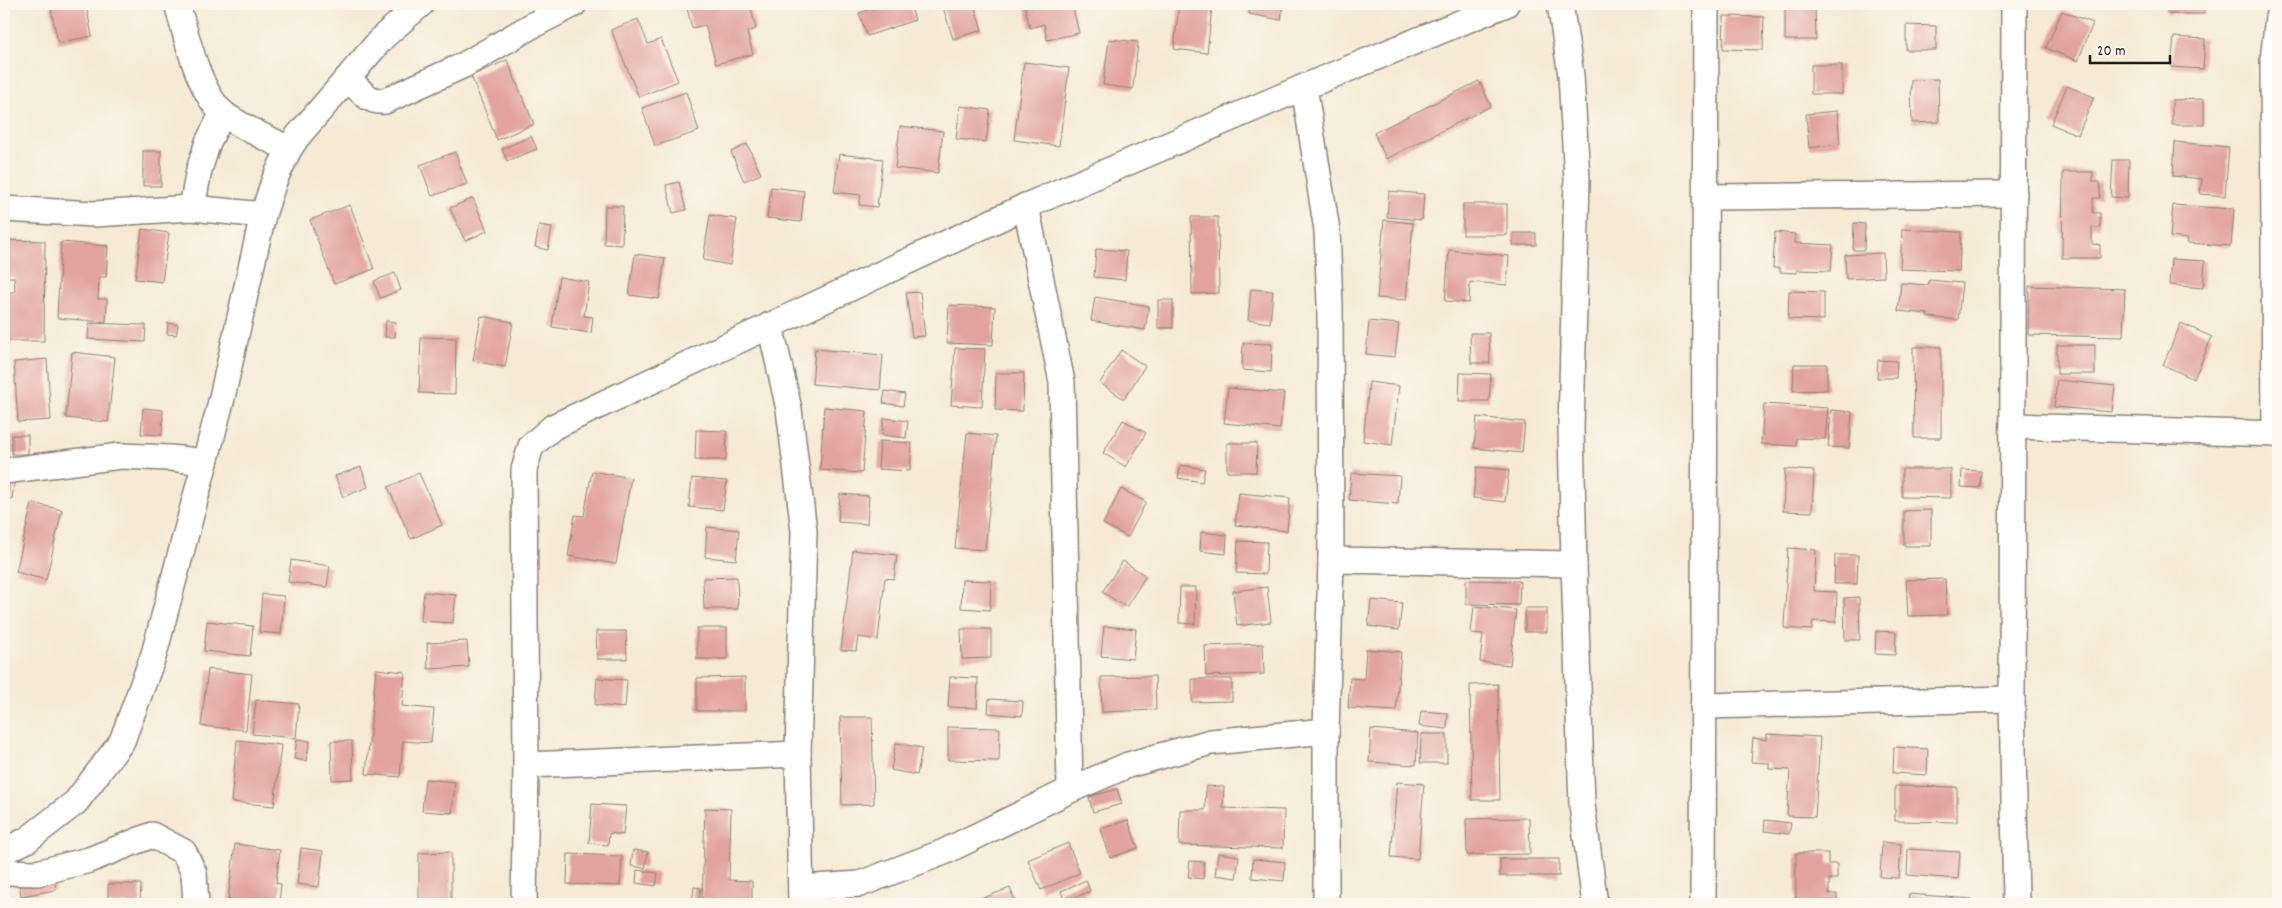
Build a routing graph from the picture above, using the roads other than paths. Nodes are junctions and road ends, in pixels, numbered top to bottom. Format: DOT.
graph roads {
  1 [pos="177,4"];
  2 [pos="421,4"];
  3 [pos="574,4"];
  4 [pos="1506,4"];
  5 [pos="1560,4"];
  6 [pos="1706,4"];
  7 [pos="2014,4"];
  8 [pos="2278,17"];
  9 [pos="348,78"];
  10 [pos="1304,86"];
  11 [pos="223,113"];
  12 [pos="289,149"];
  13 [pos="2014,194"];
  14 [pos="1706,197"];
  15 [pos="1026,206"];
  16 [pos="192,208"];
  17 [pos="4,209"];
  18 [pos="263,215"];
  19 [pos="770,326"];
  20 [pos="2013,426"];
  21 [pos="2276,434"];
  22 [pos="205,462"];
  23 [pos="4,471"];
  24 [pos="1331,560"];
  25 [pos="1574,564"];
  26 [pos="2012,699"];
  27 [pos="1703,706"];
  28 [pos="1326,731"];
  29 [pos="798,754"];
  30 [pos="526,765"];
  31 [pos="1070,790"];
  32 [pos="4,851"];
  33 [pos="4,872"];
  34 [pos="801,896"];
  35 [pos="196,904"];
  36 [pos="524,904"];
  37 [pos="1326,904"];
  38 [pos="1595,904"];
  39 [pos="1703,904"];
  40 [pos="2016,904"];
  1 -- 11 [label="street"];
  2 -- 9 [label="street"];
  3 -- 9 [label="street"];
  4 -- 10 [label="street"];
  5 -- 25 [label="street"];
  6 -- 14 [label="street"];
  7 -- 13 [label="street"];
  8 -- 21 [label="street"];
  9 -- 12 [label="street"];
  10 -- 15 [label="street"];
  10 -- 24 [label="street"];
  11 -- 12 [label="street"];
  11 -- 16 [label="street"];
  12 -- 18 [label="street"];
  13 -- 14 [label="street"];
  13 -- 20 [label="street"];
  14 -- 27 [label="street"];
  15 -- 19 [label="street"];
  15 -- 31 [label="street"];
  16 -- 17 [label="street"];
  16 -- 18 [label="street"];
  18 -- 22 [label="street"];
  19 -- 29 [label="street"];
  19 -- 30 [label="street"];
  20 -- 21 [label="street"];
  20 -- 26 [label="street"];
  22 -- 23 [label="street"];
  22 -- 32 [label="street"];
  24 -- 25 [label="street"];
  24 -- 28 [label="street"];
  25 -- 38 [label="street"];
  26 -- 27 [label="street"];
  26 -- 40 [label="street"];
  27 -- 39 [label="street"];
  28 -- 31 [label="street"];
  28 -- 37 [label="street"];
  29 -- 30 [label="street"];
  29 -- 34 [label="street"];
  30 -- 36 [label="street"];
  31 -- 34 [label="street"];
  33 -- 35 [label="street"];
}
